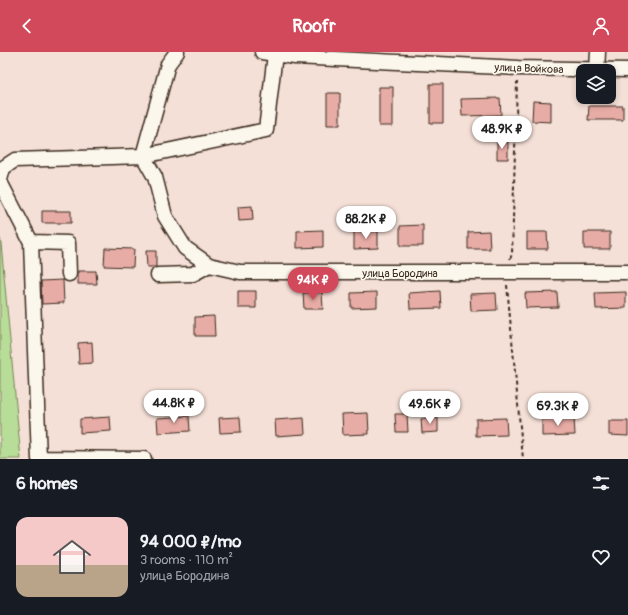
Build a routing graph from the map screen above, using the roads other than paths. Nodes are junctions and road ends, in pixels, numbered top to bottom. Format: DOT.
graph roads {
  1 [pos="178,52"];
  2 [pos="598,52"];
  3 [pos="269,53"];
  4 [pos="167,58"];
  5 [pos="597,64"];
  6 [pos="576,69"];
  7 [pos="616,70"];
  8 [pos="628,70"];
  9 [pos="143,156"];
  10 [pos="0,181"];
  11 [pos="31,242"];
  12 [pos="209,265"];
  13 [pos="628,272"];
  14 [pos="69,274"];
  15 [pos="158,274"];
  16 [pos="39,459"];
  17 [pos="144,459"];
  1 -- 4 [label="street"];
  2 -- 5 [label="street"];
  3 -- 6 [label="street, улица Войкова"];
  3 -- 9 [label="street"];
  4 -- 9 [label="street"];
  7 -- 8 [label="street, улица Войкова"];
  9 -- 10 [label="street"];
  9 -- 12 [label="street, улица Бородина"];
  10 -- 11 [label="street"];
  11 -- 14 [label="street"];
  11 -- 16 [label="street"];
  12 -- 13 [label="street, улица Бородина"];
  12 -- 15 [label="street"];
  16 -- 17 [label="street"];
}
